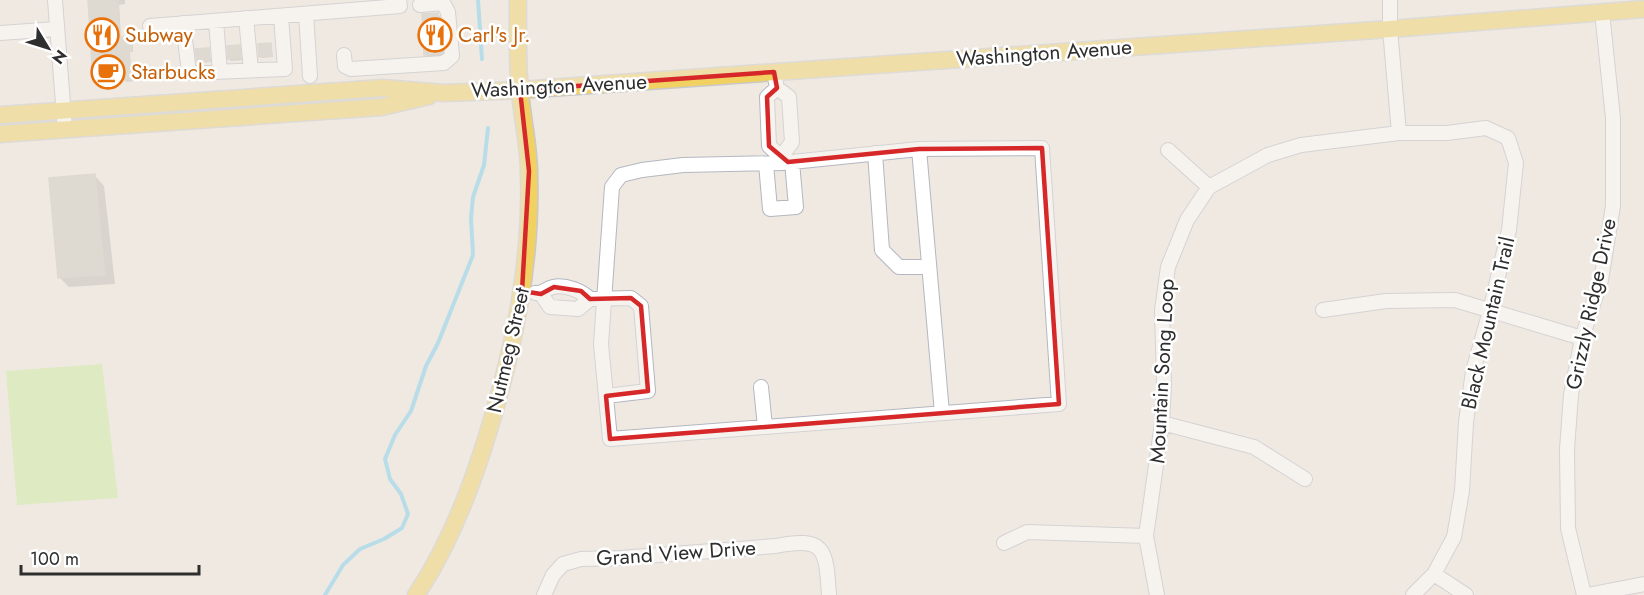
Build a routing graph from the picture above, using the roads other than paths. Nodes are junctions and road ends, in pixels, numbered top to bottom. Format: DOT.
graph roads {
  1 [pos="55,0"];
  2 [pos="399,0"];
  3 [pos="518,0"];
  4 [pos="1390,0"];
  5 [pos="420,4"];
  6 [pos="1644,9"];
  7 [pos="1602,12"];
  8 [pos="306,14"];
  9 [pos="281,16"];
  10 [pos="246,18"];
  11 [pos="216,21"];
  12 [pos="183,23"];
  13 [pos="150,26"];
  14 [pos="57,29"];
  15 [pos="1390,29"];
  16 [pos="0,33"];
  17 [pos="344,55"];
  18 [pos="251,70"];
  19 [pos="220,72"];
  20 [pos="776,80"];
  21 [pos="311,85"];
  22 [pos="520,90"];
  23 [pos="444,93"];
  24 [pos="216,100"];
  25 [pos="63,111"];
  26 [pos="0,115"];
  27 [pos="228,118"];
  28 [pos="138,125"];
  29 [pos="65,130"];
  30 [pos="791,131"];
  31 [pos="769,132"];
  32 [pos="1399,133"];
  33 [pos="1446,133"];
  34 [pos="0,134"];
  35 [pos="919,149"];
  36 [pos="1168,150"];
  37 [pos="874,153"];
  38 [pos="785,161"];
  39 [pos="766,164"];
  40 [pos="1209,187"];
  41 [pos="929,267"];
  42 [pos="567,289"];
  43 [pos="522,291"];
  44 [pos="542,294"];
  45 [pos="597,299"];
  46 [pos="565,308"];
  47 [pos="1323,310"];
  48 [pos="1490,311"];
  49 [pos="1582,338"];
  50 [pos="761,387"];
  51 [pos="606,396"];
  52 [pos="942,413"];
  53 [pos="1162,423"];
  54 [pos="765,427"];
  55 [pos="1305,479"];
  56 [pos="1146,536"];
  57 [pos="1004,543"];
  58 [pos="1434,574"];
  59 [pos="1644,584"];
  60 [pos="417,595"];
  61 [pos="544,595"];
  62 [pos="829,595"];
  63 [pos="1157,595"];
  64 [pos="1413,595"];
  65 [pos="1466,595"];
  66 [pos="1586,595"];
  1 -- 14 [label="street"];
  2 -- 8 [label="street"];
  3 -- 22 [label="main road, Nutmeg Street"];
  4 -- 15 [label="street"];
  5 -- 17 [label="street"];
  6 -- 7 [label="main road, Washington Avenue"];
  7 -- 15 [label="main road, Washington Avenue"];
  7 -- 49 [label="street, Grizzly Ridge Drive"];
  8 -- 9 [label="street"];
  8 -- 21 [label="street"];
  9 -- 10 [label="street"];
  9 -- 18 [label="street"];
  10 -- 11 [label="street"];
  10 -- 18 [label="street"];
  11 -- 12 [label="street"];
  11 -- 19 [label="street"];
  12 -- 13 [label="street"];
  12 -- 19 [label="street"];
  14 -- 16 [label="street"];
  14 -- 25 [label="street"];
  15 -- 20 [label="main road, Washington Avenue"];
  15 -- 32 [label="street"];
  18 -- 19 [label="street"];
  20 -- 22 [label="main road, Washington Avenue"];
  20 -- 30 [label="street"];
  20 -- 31 [label="street"];
  21 -- 23 [label="main road, Washington Avenue"];
  21 -- 24 [label="main road, Washington Avenue"];
  21 -- 27 [label="main road"];
  22 -- 23 [label="main road, Washington Avenue"];
  22 -- 43 [label="main road, Nutmeg Street"];
  23 -- 27 [label="main road, Washington Avenue"];
  24 -- 25 [label="main road, Washington Avenue"];
  24 -- 28 [label="main road"];
  25 -- 26 [label="main road, Washington Avenue"];
  25 -- 29 [label="street"];
  27 -- 28 [label="main road, Washington Avenue"];
  28 -- 29 [label="main road, Washington Avenue"];
  29 -- 34 [label="main road, Washington Avenue"];
  30 -- 31 [label="street"];
  30 -- 38 [label="street"];
  31 -- 38 [label="street"];
  32 -- 33 [label="street, Mountain Song Loop"];
  32 -- 40 [label="street, Mountain Song Loop"];
  33 -- 48 [label="street, Black Mountain Trail"];
  35 -- 37 [label="street"];
  35 -- 41 [label="street"];
  35 -- 52 [label="street"];
  36 -- 40 [label="street"];
  37 -- 38 [label="street"];
  37 -- 41 [label="street"];
  38 -- 39 [label="street"];
  38 -- 39 [label="street"];
  39 -- 45 [label="street"];
  40 -- 53 [label="street, Mountain Song Loop"];
  41 -- 52 [label="street"];
  42 -- 44 [label="street"];
  42 -- 45 [label="street"];
  42 -- 46 [label="street"];
  43 -- 44 [label="street"];
  43 -- 60 [label="main road, Nutmeg Street"];
  44 -- 46 [label="street"];
  45 -- 46 [label="street"];
  45 -- 51 [label="street"];
  45 -- 51 [label="street"];
  47 -- 48 [label="street"];
  48 -- 49 [label="street"];
  48 -- 58 [label="street, Black Mountain Trail"];
  49 -- 66 [label="street, Grizzly Ridge Drive"];
  50 -- 54 [label="street"];
  51 -- 54 [label="street"];
  52 -- 54 [label="street"];
  53 -- 55 [label="street"];
  53 -- 56 [label="street, Mountain Song Loop"];
  56 -- 57 [label="street"];
  56 -- 63 [label="street, Mountain Song Loop"];
  58 -- 64 [label="street, Black Mountain Trail"];
  58 -- 65 [label="street"];
  59 -- 66 [label="street"];
  61 -- 62 [label="street, Grand View Drive"];
}
